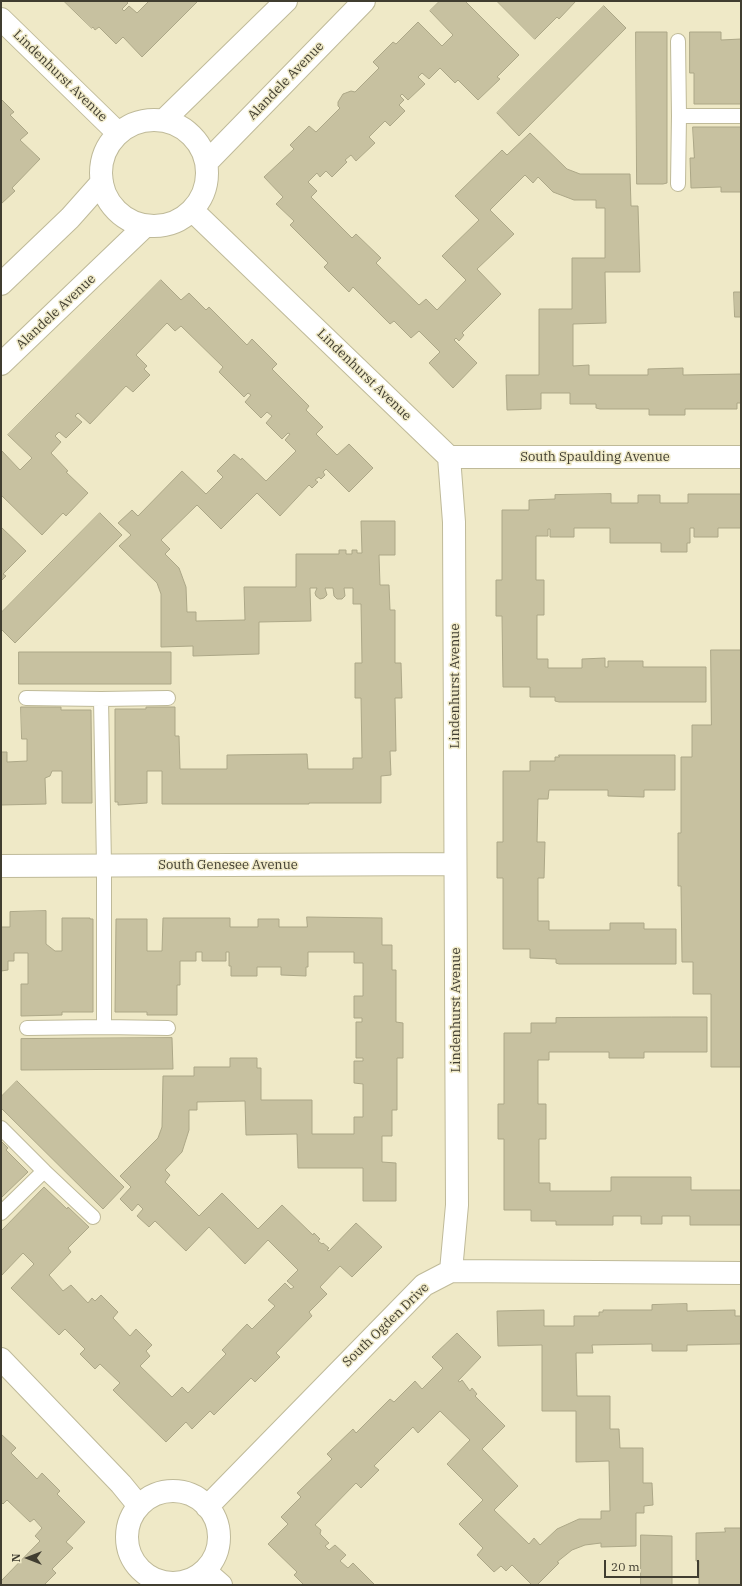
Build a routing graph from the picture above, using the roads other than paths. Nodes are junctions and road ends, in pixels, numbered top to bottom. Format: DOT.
graph roads {
  1 [pos="286,1"];
  2 [pos="364,1"];
  3 [pos="1,19"];
  4 [pos="678,41"];
  5 [pos="679,116"];
  6 [pos="741,116"];
  7 [pos="164,120"];
  8 [pos="118,133"];
  9 [pos="207,162"];
  10 [pos="102,182"];
  11 [pos="678,184"];
  12 [pos="193,211"];
  13 [pos="145,226"];
  14 [pos="1,284"];
  15 [pos="1,364"];
  16 [pos="449,457"];
  17 [pos="741,457"];
  18 [pos="26,698"];
  19 [pos="168,698"];
  20 [pos="101,699"];
  21 [pos="455,864"];
  22 [pos="1,866"];
  23 [pos="104,866"];
  24 [pos="104,1027"];
  25 [pos="27,1028"];
  26 [pos="168,1028"];
  27 [pos="1,1128"];
  28 [pos="44,1171"];
  29 [pos="1,1213"];
  30 [pos="93,1217"];
  31 [pos="451,1271"];
  32 [pos="741,1273"];
  33 [pos="1,1359"];
  34 [pos="139,1506"];
  35 [pos="207,1507"];
  36 [pos="205,1571"];
  37 [pos="136,1578"];
  38 [pos="221,1585"];
  1 -- 7 [label="street"];
  2 -- 9 [label="street, Alandele Avenue"];
  3 -- 8 [label="street, Lindenhurst Avenue"];
  4 -- 5 [label="lane"];
  5 -- 6 [label="lane"];
  5 -- 11 [label="lane"];
  7 -- 8 [label="street"];
  7 -- 9 [label="street"];
  8 -- 10 [label="street"];
  9 -- 12 [label="street"];
  10 -- 13 [label="street"];
  10 -- 14 [label="street"];
  12 -- 13 [label="street"];
  12 -- 16 [label="street, Lindenhurst Avenue"];
  13 -- 15 [label="street, Alandele Avenue"];
  16 -- 17 [label="street, South Spaulding Avenue"];
  16 -- 21 [label="street, Lindenhurst Avenue"];
  18 -- 20 [label="lane"];
  19 -- 20 [label="lane"];
  20 -- 23 [label="lane"];
  21 -- 23 [label="street, South Genesee Avenue"];
  21 -- 31 [label="street, Lindenhurst Avenue"];
  22 -- 23 [label="street, South Genesee Avenue"];
  23 -- 24 [label="lane"];
  24 -- 25 [label="lane"];
  24 -- 26 [label="lane"];
  27 -- 28 [label="lane"];
  28 -- 29 [label="lane"];
  28 -- 30 [label="lane"];
  31 -- 32 [label="street, South Ogden Drive"];
  31 -- 35 [label="street, South Ogden Drive"];
  33 -- 34 [label="street"];
  34 -- 35 [label="street"];
  34 -- 37 [label="street"];
  35 -- 36 [label="street"];
  36 -- 37 [label="street"];
  36 -- 38 [label="street"];
}
